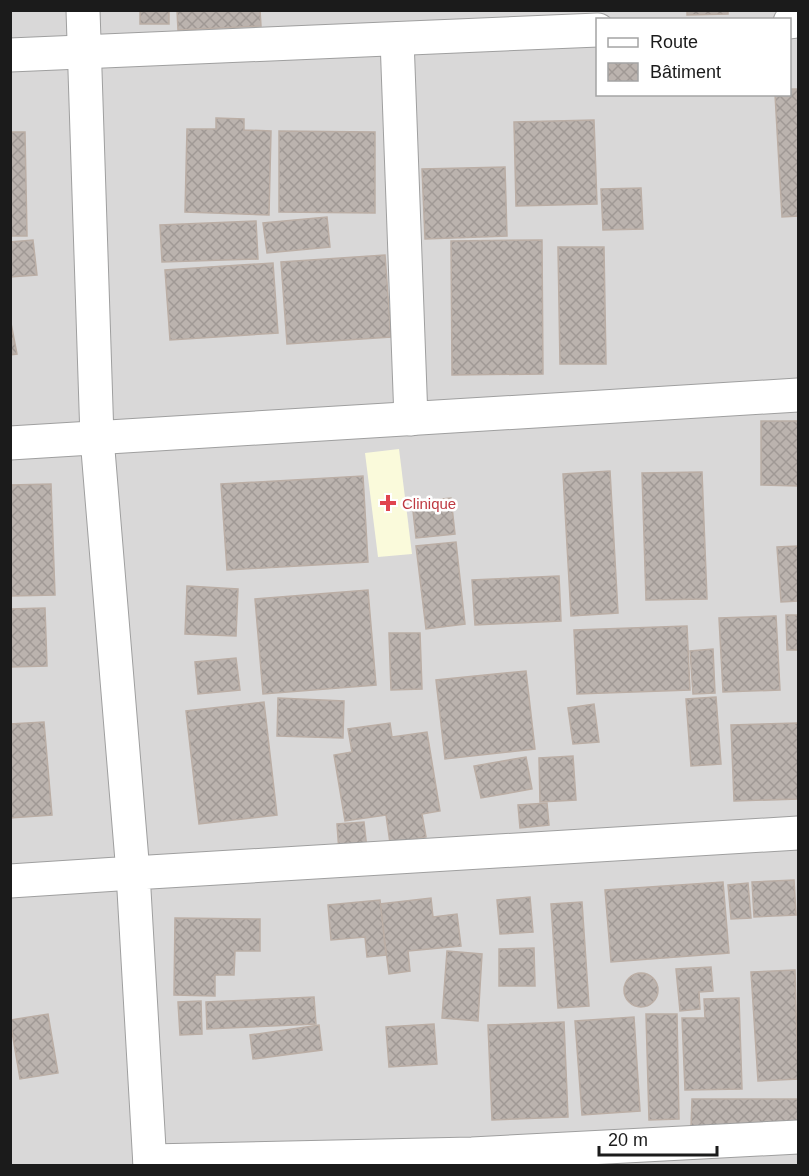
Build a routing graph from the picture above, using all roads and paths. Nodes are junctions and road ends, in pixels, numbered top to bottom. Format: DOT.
graph roads {
  1 [pos="82,10"];
  2 [pos="596,30"];
  3 [pos="397,39"];
  4 [pos="85,52"];
  5 [pos="10,55"];
  6 [pos="798,395"];
  7 [pos="411,419"];
  8 [pos="97,438"];
  9 [pos="10,443"];
  10 [pos="798,833"];
  11 [pos="133,873"];
  12 [pos="10,881"];
  13 [pos="798,1137"];
  14 [pos="472,1160"];
  15 [pos="150,1163"];
  1 -- 4 [label="street"];
  2 -- 3 [label="street"];
  3 -- 4 [label="street"];
  3 -- 7 [label="street"];
  4 -- 5 [label="street"];
  4 -- 8 [label="street"];
  6 -- 7 [label="street"];
  7 -- 8 [label="street"];
  8 -- 9 [label="street"];
  8 -- 11 [label="street"];
  10 -- 11 [label="street"];
  11 -- 12 [label="street"];
  11 -- 15 [label="street"];
  13 -- 14 [label="street"];
  14 -- 15 [label="street"];
}
